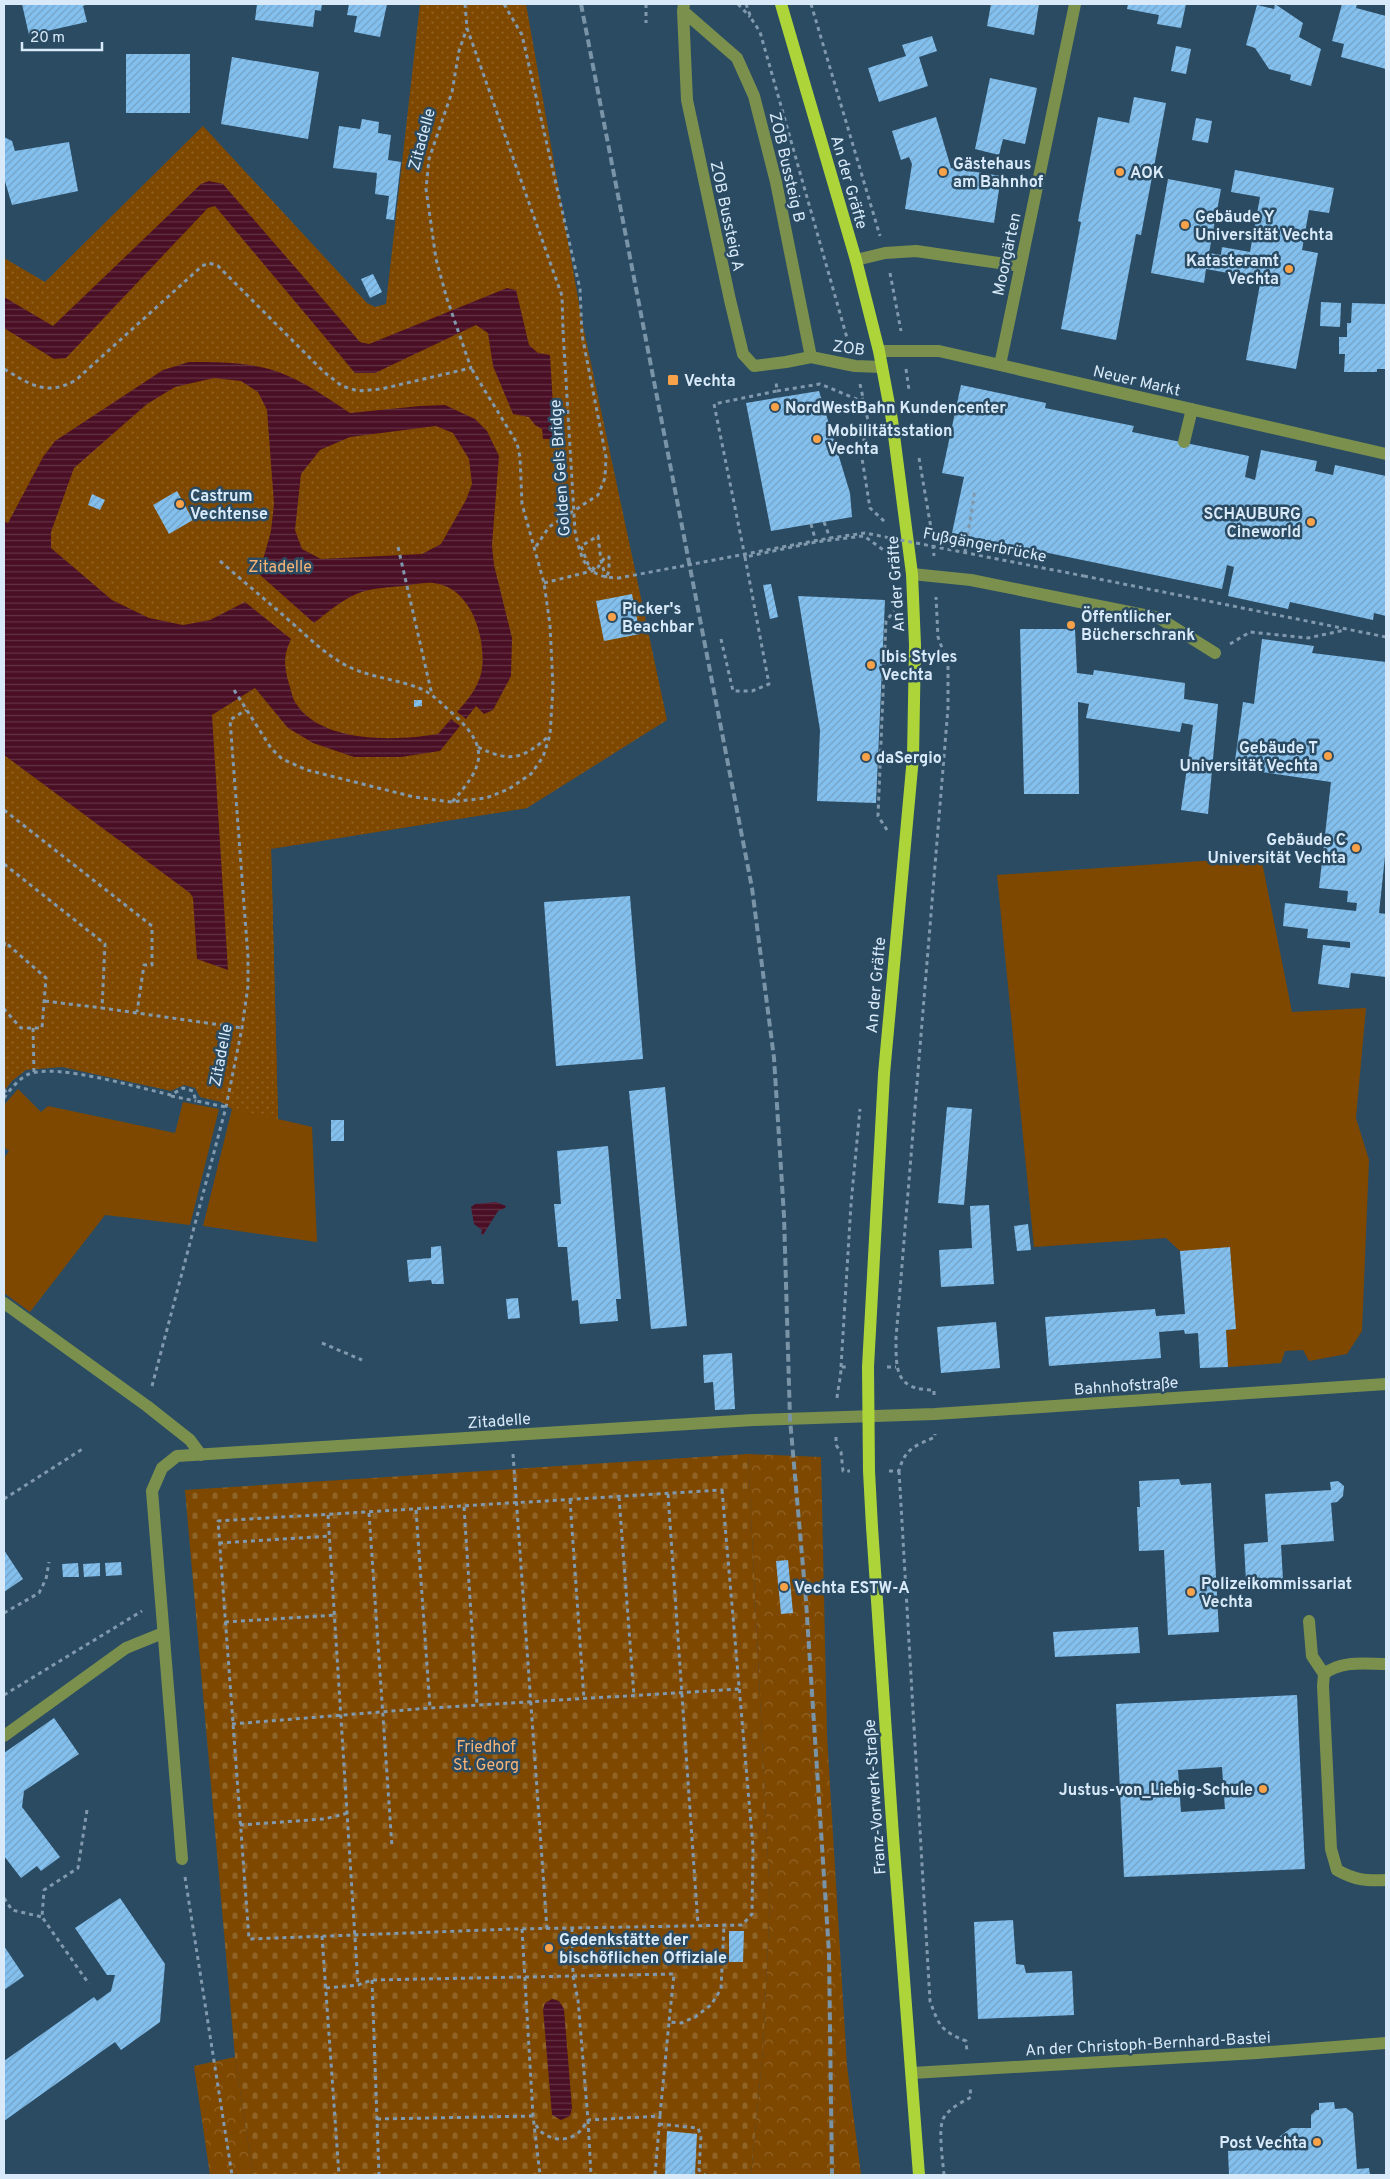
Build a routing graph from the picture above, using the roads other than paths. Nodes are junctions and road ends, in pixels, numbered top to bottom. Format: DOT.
graph roads {
  1 [pos="781,4"];
  2 [pos="1075,4"];
  3 [pos="683,7"];
  4 [pos="856,260"];
  5 [pos="1020,266"];
  6 [pos="879,351"];
  7 [pos="811,357"];
  8 [pos="1000,365"];
  9 [pos="882,367"];
  10 [pos="1192,409"];
  11 [pos="1184,442"];
  12 [pos="1386,454"];
  13 [pos="912,574"];
  14 [pos="1215,653"];
  15 [pos="4,1303"];
  16 [pos="1386,1384"];
  17 [pos="868,1416"];
  18 [pos="201,1455"];
  19 [pos="1310,1621"];
  20 [pos="163,1633"];
  21 [pos="1386,1664"];
  22 [pos="1324,1674"];
  23 [pos="4,1736"];
  24 [pos="182,1859"];
  25 [pos="1386,1880"];
  26 [pos="1386,2044"];
  27 [pos="912,2073"];
  28 [pos="919,2175"];
  1 -- 4 [label="main road, An der Gräfte"];
  2 -- 5 [label="street, Moorgärten"];
  3 -- 7 [label="street, ZOB Bussteig B"];
  3 -- 7 [label="street, ZOB Bussteig A"];
  4 -- 5 [label="street"];
  4 -- 6 [label="main road, An der Gräfte"];
  5 -- 8 [label="street, Moorgärten"];
  6 -- 8 [label="street, Neuer Markt"];
  6 -- 9 [label="main road, An der Gräfte"];
  7 -- 9 [label="street, ZOB"];
  8 -- 10 [label="street, Neuer Markt"];
  9 -- 13 [label="main road, An der Gräfte"];
  10 -- 11 [label="street"];
  10 -- 12 [label="street, Neuer Markt"];
  13 -- 14 [label="street"];
  13 -- 17 [label="main road, An der Gräfte"];
  15 -- 18 [label="street"];
  16 -- 17 [label="street, Bahnhofstraße"];
  17 -- 18 [label="street, Zitadelle"];
  17 -- 27 [label="main road, Franz-Vorwerk-Straße"];
  18 -- 20 [label="street, Zitadelle"];
  19 -- 22 [label="street"];
  20 -- 23 [label="street"];
  20 -- 24 [label="street"];
  21 -- 22 [label="street"];
  22 -- 25 [label="street"];
  26 -- 27 [label="street, An der Christoph-Bernhard-Bastei"];
  27 -- 28 [label="main road, Franz-Vorwerk-Straße"];
}
